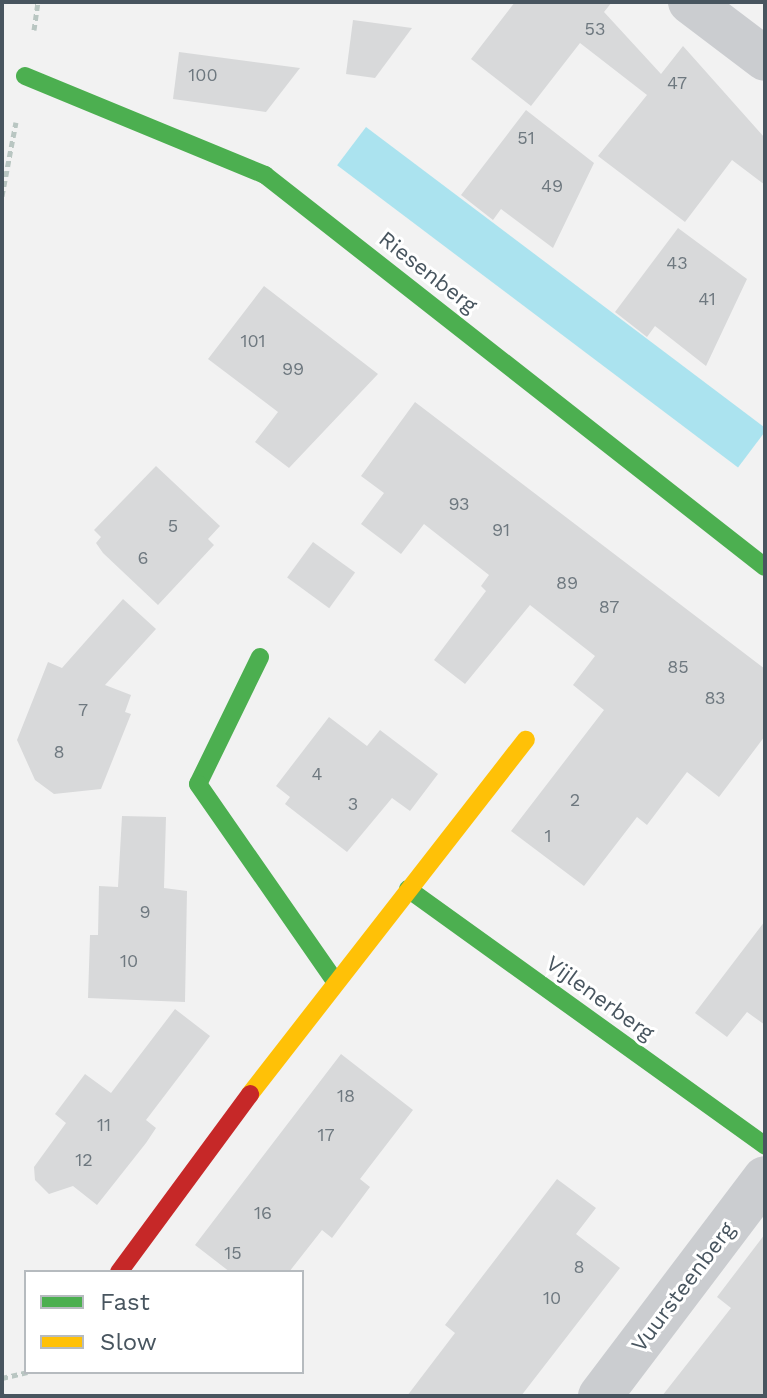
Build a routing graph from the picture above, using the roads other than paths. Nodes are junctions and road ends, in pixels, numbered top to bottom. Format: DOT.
graph roads {
  1 [pos="690,2"];
  2 [pos="765,59"];
  3 [pos="25,76"];
  4 [pos="765,567"];
  5 [pos="260,657"];
  6 [pos="526,740"];
  7 [pos="408,889"];
  8 [pos="334,980"];
  9 [pos="765,1146"];
  10 [pos="765,1178"];
  11 [pos="120,1270"];
  12 [pos="600,1396"];
  1 -- 2 [label="street"];
  3 -- 4 [label="street, Riesenberg"];
  5 -- 8 [label="street"];
  6 -- 7 [label="street"];
  7 -- 8 [label="street"];
  7 -- 9 [label="street, Vijlenerberg"];
  8 -- 11 [label="street"];
  10 -- 12 [label="street, Vuursteenberg"];
}
